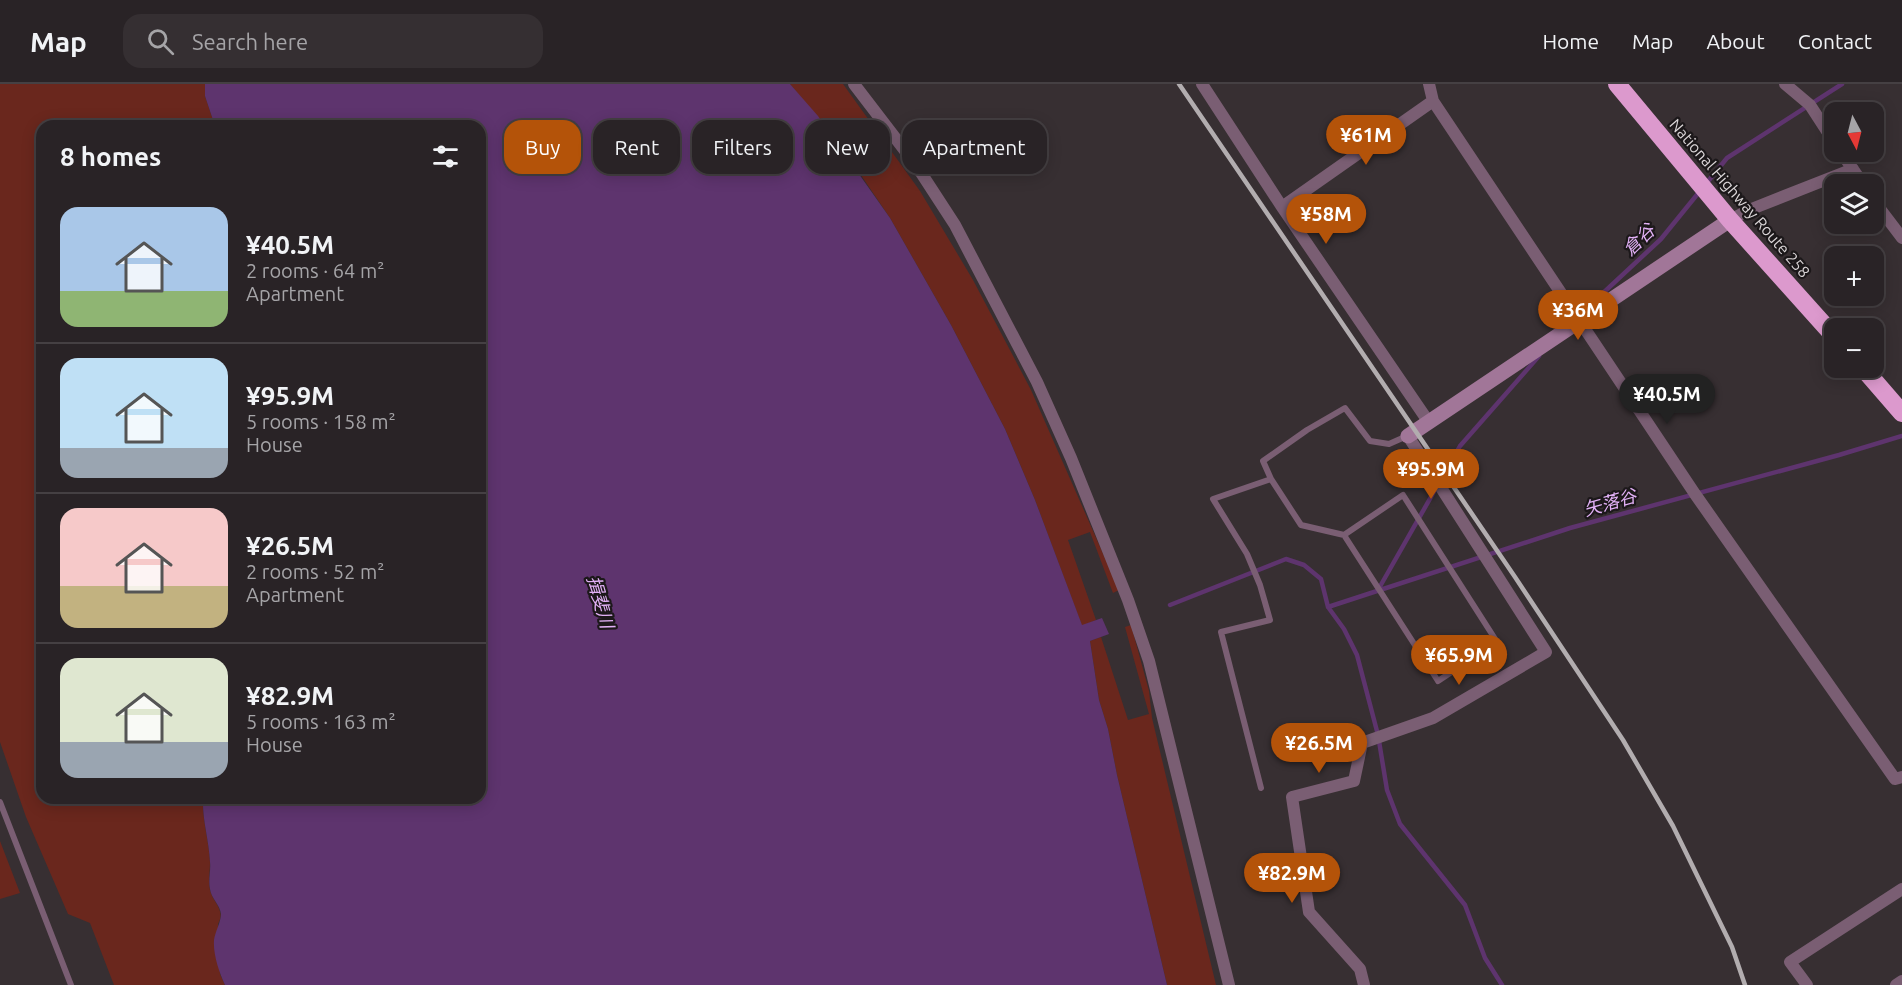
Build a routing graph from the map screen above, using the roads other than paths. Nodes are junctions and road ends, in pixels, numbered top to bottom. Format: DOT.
graph roads {
  1 [pos="854,84"];
  2 [pos="1202,84"];
  3 [pos="1429,84"];
  4 [pos="1617,84"];
  5 [pos="1785,84"];
  6 [pos="1433,101"];
  7 [pos="1824,127"];
  8 [pos="1847,162"];
  9 [pos="1852,169"];
  10 [pos="1856,174"];
  11 [pos="1282,207"];
  12 [pos="1884,214"];
  13 [pos="1730,220"];
  14 [pos="1902,238"];
  15 [pos="1579,320"];
  16 [pos="1824,325"];
  17 [pos="1872,378"];
  18 [pos="1902,413"];
  19 [pos="1428,421"];
  20 [pos="1408,436"];
  21 [pos="1271,479"];
  22 [pos="1344,535"];
  23 [pos="1902,777"];
  24 [pos="1261,788"];
  25 [pos="0,802"];
  26 [pos="1902,889"];
  27 [pos="1902,981"];
  28 [pos="71,985"];
  29 [pos="1229,985"];
  30 [pos="1365,985"];
  31 [pos="1807,985"];
  32 [pos="1896,985"];
  1 -- 29 [label="street"];
  2 -- 11 [label="street"];
  3 -- 6 [label="street"];
  4 -- 13 [label="highway, National Highway Route 258"];
  5 -- 7 [label="street"];
  6 -- 11 [label="street"];
  6 -- 15 [label="street"];
  8 -- 9 [label="street"];
  9 -- 10 [label="street"];
  9 -- 13 [label="street"];
  11 -- 19 [label="street"];
  12 -- 14 [label="street"];
  13 -- 15 [label="street"];
  13 -- 16 [label="highway, National Highway Route 258"];
  15 -- 19 [label="street"];
  15 -- 23 [label="street"];
  17 -- 18 [label="highway"];
  19 -- 20 [label="street"];
  20 -- 21 [label="lane"];
  20 -- 30 [label="street"];
  21 -- 22 [label="lane"];
  21 -- 24 [label="lane"];
  22 -- 22 [label="lane"];
  25 -- 28 [label="lane"];
  26 -- 31 [label="street"];
  27 -- 32 [label="street"];
}
